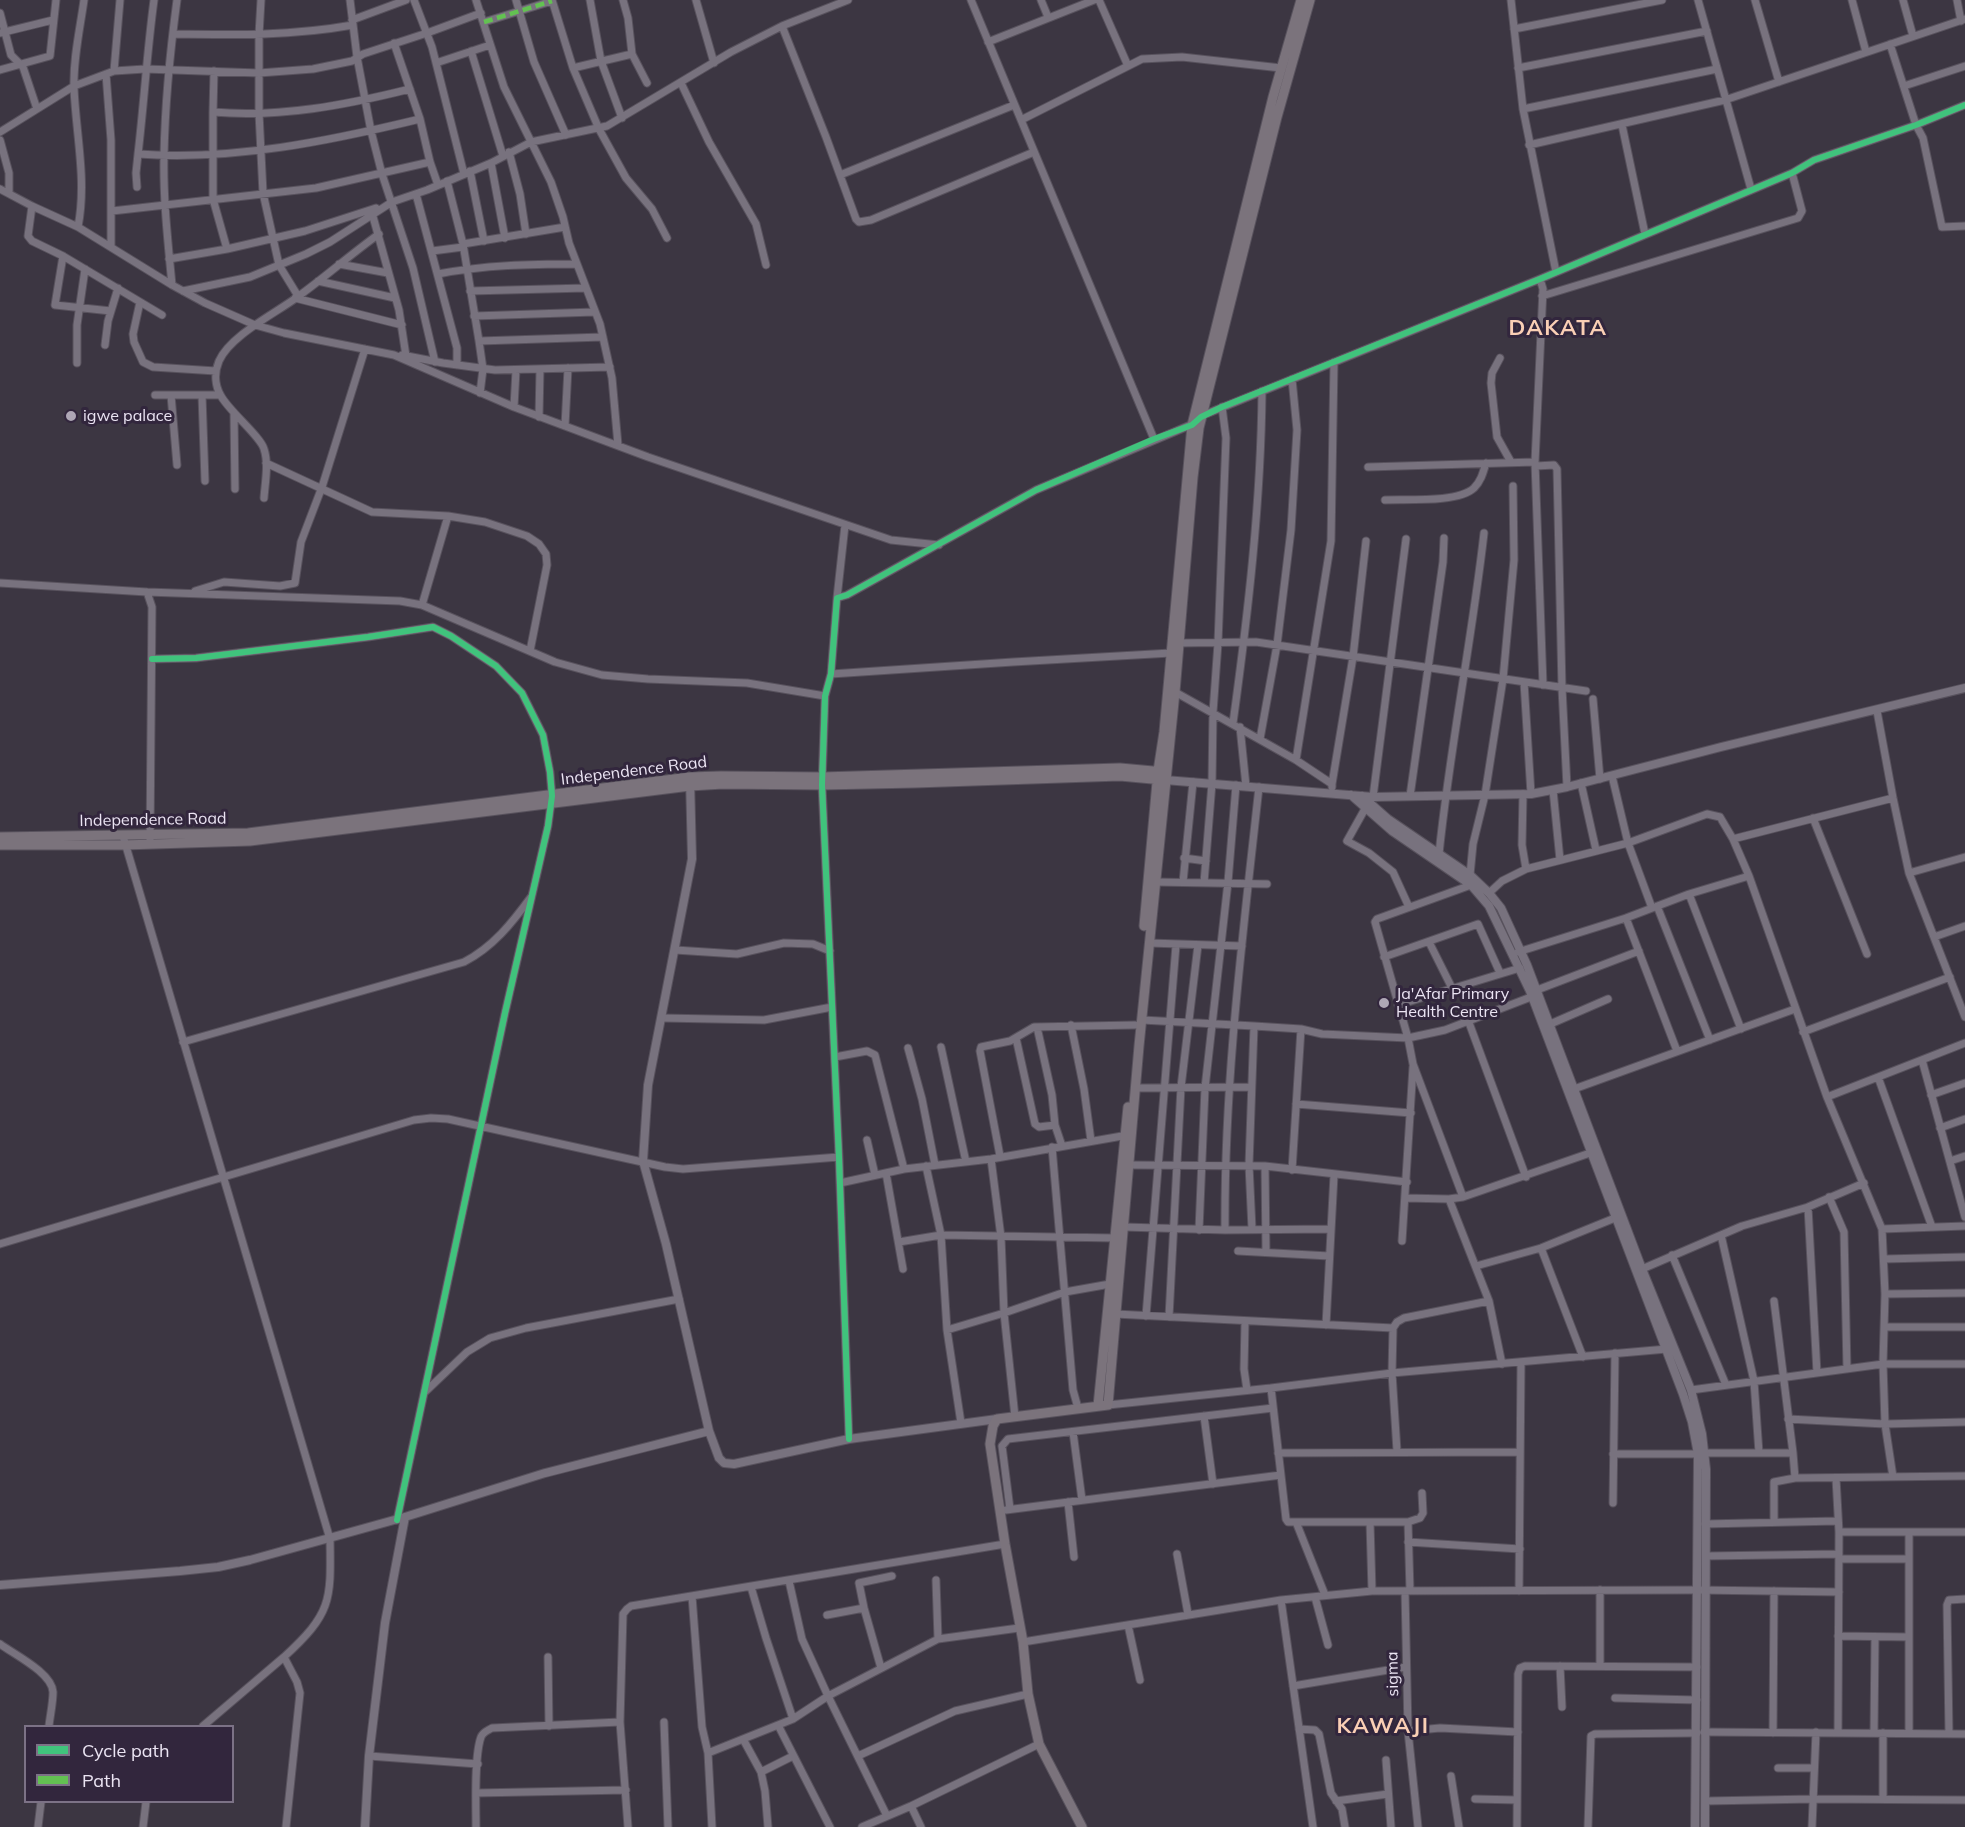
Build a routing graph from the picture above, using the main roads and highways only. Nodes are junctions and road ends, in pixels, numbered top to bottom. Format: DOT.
graph roads {
  1 [pos="1301,0"];
  2 [pos="1310,0"];
  3 [pos="1240,245"];
  4 [pos="1183,550"];
  5 [pos="1162,776"];
  6 [pos="0,837"];
  7 [pos="123,840"];
  8 [pos="0,845"];
  9 [pos="1138,1023"];
  10 [pos="1129,1135"];
  11 [pos="1103,1405"];
  12 [pos="1082,1827"];
  1 -- 3 [label="main road"];
  2 -- 3 [label="main road"];
  3 -- 4 [label="main road"];
  3 -- 4 [label="main road"];
  4 -- 5 [label="main road"];
  4 -- 5 [label="main road"];
  5 -- 7 [label="main road, Independence Road"];
  5 -- 9 [label="main road"];
  5 -- 9 [label="main road"];
  6 -- 7 [label="main road, Independence Road"];
  7 -- 8 [label="main road, Independence Road"];
  9 -- 10 [label="main road"];
  9 -- 10 [label="main road"];
  10 -- 11 [label="main road"];
  10 -- 11 [label="main road"];
  11 -- 12 [label="main road"];
}
